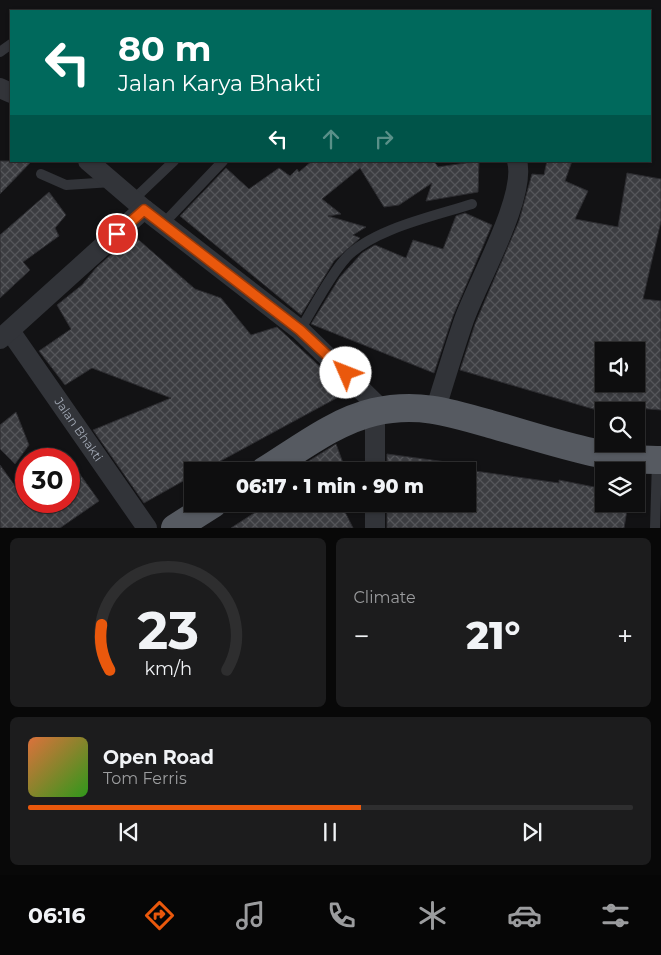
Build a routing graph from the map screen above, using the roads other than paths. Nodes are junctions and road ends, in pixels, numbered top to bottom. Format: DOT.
graph roads {
  1 [pos="89,162"];
  2 [pos="173,162"];
  3 [pos="222,162"];
  4 [pos="516,162"];
  5 [pos="41,174"];
  6 [pos="112,182"];
  7 [pos="472,204"];
  8 [pos="138,205"];
  9 [pos="163,224"];
  10 [pos="300,330"];
  11 [pos="5,335"];
  12 [pos="436,408"];
  13 [pos="379,411"];
  14 [pos="659,460"];
  15 [pos="279,462"];
  16 [pos="376,462"];
  17 [pos="200,512"];
  18 [pos="375,512"];
  19 [pos="147,528"];
  20 [pos="175,528"];
  21 [pos="375,528"];
  22 [pos="655,528"];
  1 -- 6 [label="street"];
  2 -- 8 [label="lane"];
  3 -- 9 [label="lane"];
  4 -- 12 [label="street"];
  5 -- 6 [label="lane"];
  6 -- 8 [label="street"];
  7 -- 10 [label="lane"];
  8 -- 9 [label="street"];
  8 -- 11 [label="street"];
  9 -- 10 [label="street"];
  10 -- 13 [label="street"];
  11 -- 19 [label="street, Jalan Bhakti"];
  12 -- 13 [label="highway"];
  12 -- 14 [label="highway"];
  13 -- 15 [label="highway"];
  13 -- 16 [label="street"];
  14 -- 22 [label="lane"];
  17 -- 20 [label="highway"];
  18 -- 21 [label="street"];
}
